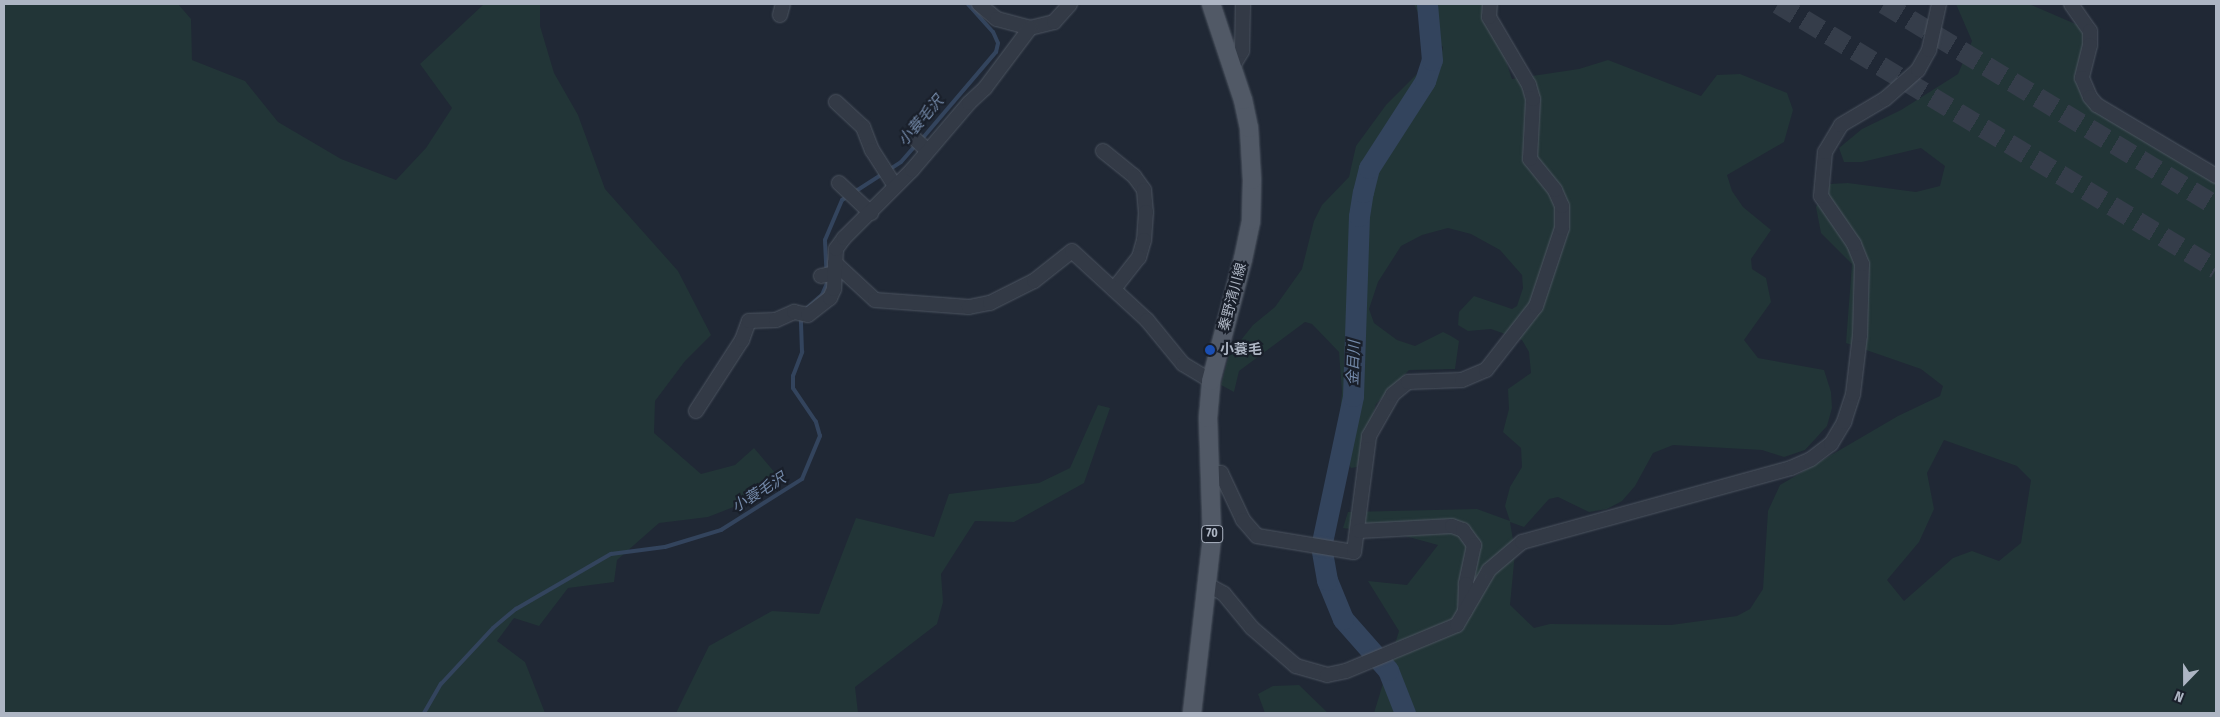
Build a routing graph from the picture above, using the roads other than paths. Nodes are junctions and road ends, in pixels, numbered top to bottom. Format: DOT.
graph roads {
  1 [pos="979,4"];
  2 [pos="1070,4"];
  3 [pos="1211,4"];
  4 [pos="1242,4"];
  5 [pos="1490,4"];
  6 [pos="1939,4"];
  7 [pos="2071,4"];
  8 [pos="1030,28"];
  9 [pos="1233,66"];
  10 [pos="836,102"];
  11 [pos="1103,151"];
  12 [pos="2216,176"];
  13 [pos="894,184"];
  14 [pos="842,186"];
  15 [pos="871,213"];
  16 [pos="830,271"];
  17 [pos="1114,289"];
  18 [pos="1211,381"];
  19 [pos="696,411"];
  20 [pos="1210,473"];
  21 [pos="1359,531"];
  22 [pos="1208,585"];
  23 [pos="1465,614"];
  24 [pos="1192,713"];
  1 -- 8 [label="street"];
  2 -- 8 [label="street"];
  3 -- 9 [label="main road, 秦野清川線 / 70"];
  4 -- 9 [label="street"];
  5 -- 21 [label="street"];
  6 -- 23 [label="street"];
  7 -- 12 [label="street"];
  8 -- 13 [label="street"];
  9 -- 18 [label="main road, 秦野清川線 / 70"];
  10 -- 13 [label="street"];
  11 -- 17 [label="street"];
  13 -- 15 [label="street"];
  14 -- 15 [label="street"];
  15 -- 16 [label="street"];
  16 -- 17 [label="street"];
  16 -- 19 [label="street"];
  17 -- 18 [label="street"];
  18 -- 20 [label="main road, 秦野清川線 / 70"];
  20 -- 21 [label="street"];
  20 -- 22 [label="main road, 秦野清川線 / 70"];
  21 -- 23 [label="street"];
  22 -- 23 [label="street"];
  22 -- 24 [label="main road, 秦野清川線 / 70"];
}
